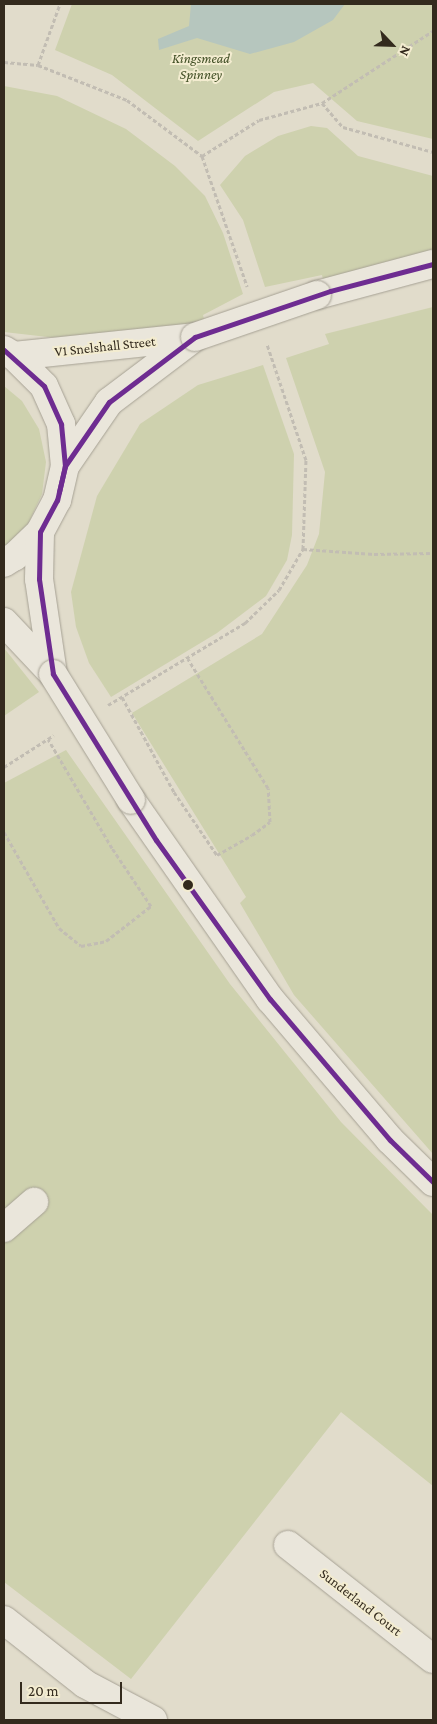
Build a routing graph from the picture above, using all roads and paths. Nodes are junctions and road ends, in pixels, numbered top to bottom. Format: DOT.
graph roads {
  1 [pos="60,4"];
  2 [pos="433,31"];
  3 [pos="4,62"];
  4 [pos="38,65"];
  5 [pos="322,103"];
  6 [pos="433,152"];
  7 [pos="202,156"];
  8 [pos="433,264"];
  9 [pos="250,294"];
  10 [pos="195,337"];
  11 [pos="265,340"];
  12 [pos="9,353"];
  13 [pos="65,466"];
  14 [pos="40,532"];
  15 [pos="303,549"];
  16 [pos="433,554"];
  17 [pos="4,563"];
  18 [pos="4,622"];
  19 [pos="188,659"];
  20 [pos="53,674"];
  21 [pos="122,697"];
  22 [pos="105,706"];
  23 [pos="56,734"];
  24 [pos="48,739"];
  25 [pos="4,767"];
  26 [pos="4,832"];
  27 [pos="433,1182"];
  28 [pos="34,1202"];
  29 [pos="4,1228"];
  30 [pos="288,1545"];
  31 [pos="4,1620"];
  32 [pos="433,1660"];
  33 [pos="154,1720"];
  1 -- 4 [label="path"];
  2 -- 5 [label="path"];
  3 -- 4 [label="path"];
  4 -- 7 [label="path"];
  5 -- 6 [label="path"];
  5 -- 7 [label="path"];
  7 -- 9 [label="path"];
  8 -- 10 [label="street, V1 Snelshall Street, bridge"];
  10 -- 12 [label="street, V1 Snelshall Street"];
  10 -- 13 [label="street, V1 Snelshall Street"];
  11 -- 15 [label="path"];
  12 -- 13 [label="street"];
  13 -- 14 [label="street"];
  14 -- 17 [label="street"];
  14 -- 20 [label="street"];
  15 -- 16 [label="path"];
  15 -- 19 [label="path"];
  18 -- 20 [label="street"];
  19 -- 21 [label="path"];
  19 -- 21 [label="path"];
  20 -- 27 [label="street, bridge"];
  21 -- 22 [label="path"];
  23 -- 24 [label="path"];
  24 -- 25 [label="path"];
  24 -- 26 [label="path"];
  28 -- 29 [label="street"];
  30 -- 32 [label="street, Sunderland Court"];
  31 -- 33 [label="street"];
}
